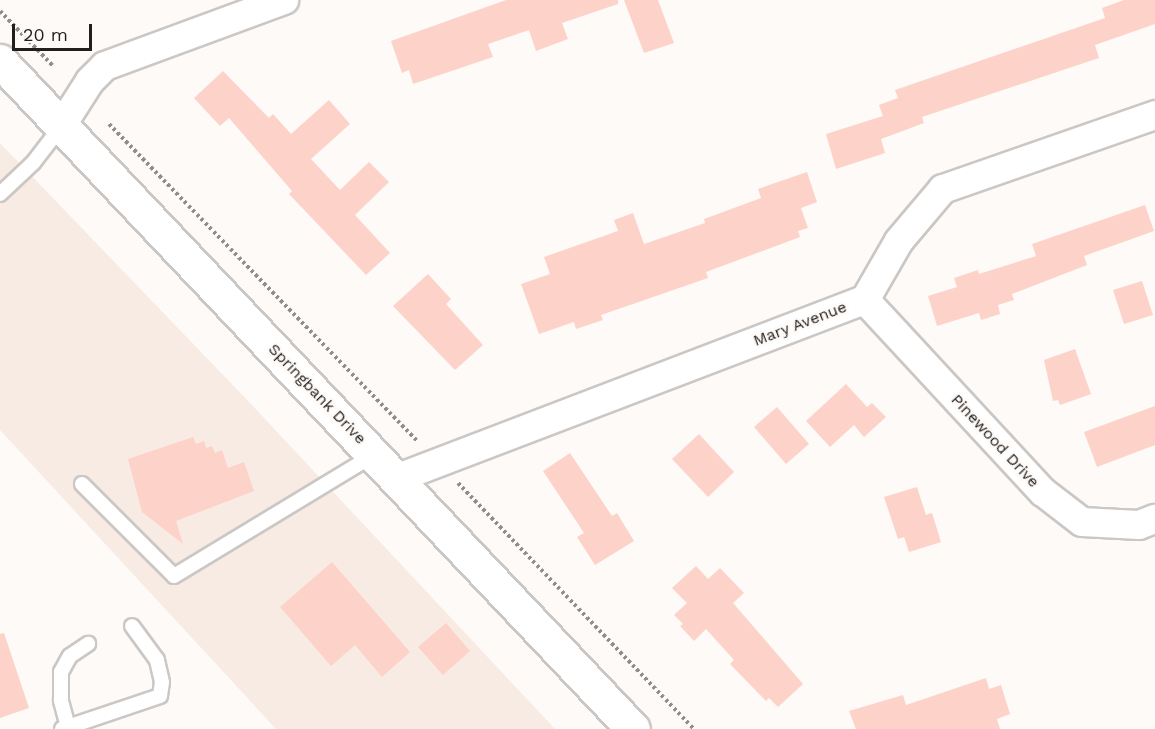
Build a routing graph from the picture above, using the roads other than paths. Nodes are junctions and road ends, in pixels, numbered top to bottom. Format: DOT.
graph roads {
  1 [pos="284,0"];
  2 [pos="0,61"];
  3 [pos="1155,115"];
  4 [pos="60,128"];
  5 [pos="0,194"];
  6 [pos="865,300"];
  7 [pos="375,454"];
  8 [pos="398,478"];
  9 [pos="82,484"];
  10 [pos="1155,519"];
  11 [pos="132,626"];
  12 [pos="88,644"];
  13 [pos="65,728"];
  14 [pos="633,729"];
  1 -- 4 [label="street"];
  2 -- 4 [label="main road, Springbank Drive"];
  3 -- 6 [label="street, Mary Avenue"];
  4 -- 5 [label="lane"];
  4 -- 7 [label="main road, Springbank Drive"];
  6 -- 8 [label="street, Mary Avenue"];
  6 -- 10 [label="street, Pinewood Drive"];
  7 -- 8 [label="main road, Springbank Drive"];
  7 -- 9 [label="lane"];
  8 -- 14 [label="main road, Springbank Drive"];
  11 -- 13 [label="lane"];
  12 -- 13 [label="lane"];
}
